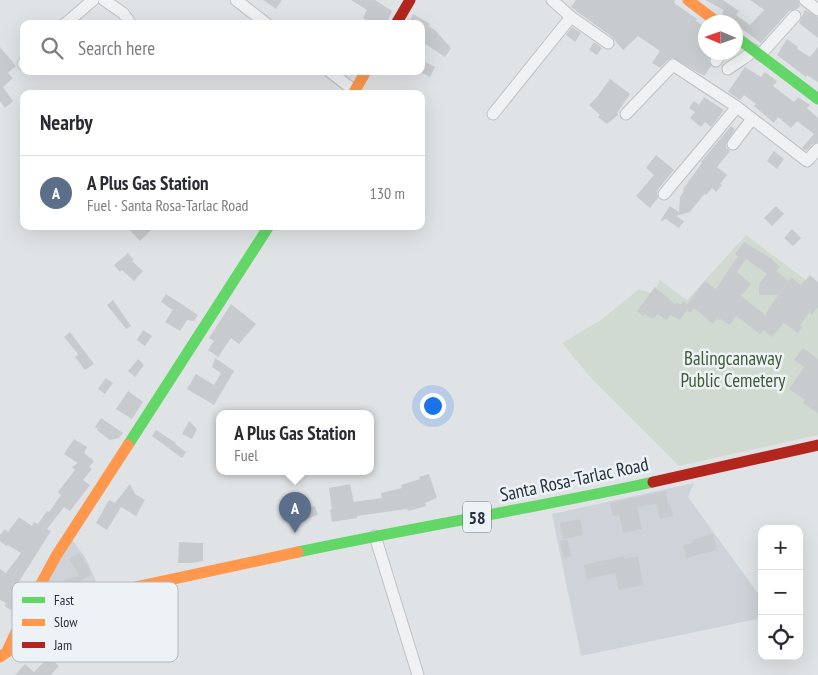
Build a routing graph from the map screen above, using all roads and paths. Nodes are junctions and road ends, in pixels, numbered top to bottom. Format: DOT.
graph roads {
  1 [pos="93,0"];
  2 [pos="104,0"];
  3 [pos="236,0"];
  4 [pos="410,0"];
  5 [pos="552,0"];
  6 [pos="688,0"];
  7 [pos="805,0"];
  8 [pos="818,10"];
  9 [pos="708,15"];
  10 [pos="795,16"];
  11 [pos="571,17"];
  12 [pos="70,20"];
  13 [pos="128,20"];
  14 [pos="262,20"];
  15 [pos="398,20"];
  16 [pos="743,42"];
  17 [pos="608,43"];
  18 [pos="757,53"];
  19 [pos="728,69"];
  20 [pos="334,75"];
  21 [pos="364,75"];
  22 [pos="352,90"];
  23 [pos="355,90"];
  24 [pos="818,99"];
  25 [pos="737,107"];
  26 [pos="493,114"];
  27 [pos="626,114"];
  28 [pos="752,119"];
  29 [pos="733,144"];
  30 [pos="818,150"];
  31 [pos="664,194"];
  32 [pos="266,230"];
  33 [pos="818,445"];
  34 [pos="375,536"];
  35 [pos="41,582"];
  36 [pos="159,582"];
  37 [pos="12,638"];
  38 [pos="4,653"];
  39 [pos="418,675"];
  1 -- 12 [label="street"];
  2 -- 13 [label="street"];
  3 -- 14 [label="street"];
  4 -- 15 [label="main road"];
  5 -- 11 [label="street"];
  6 -- 9 [label="main road"];
  7 -- 8 [label="street"];
  10 -- 18 [label="street"];
  11 -- 17 [label="street"];
  11 -- 26 [label="street"];
  16 -- 18 [label="main road"];
  18 -- 19 [label="street"];
  18 -- 24 [label="main road"];
  20 -- 22 [label="street"];
  21 -- 23 [label="main road"];
  25 -- 27 [label="street"];
  25 -- 28 [label="street"];
  25 -- 31 [label="street"];
  28 -- 29 [label="street"];
  28 -- 30 [label="street"];
  32 -- 35 [label="main road"];
  33 -- 34 [label="main road, Santa Rosa-Tarlac Road / 58"];
  34 -- 36 [label="main road, Santa Rosa-Tarlac Road / 58"];
  34 -- 39 [label="street"];
  37 -- 38 [label="main road"];
}
